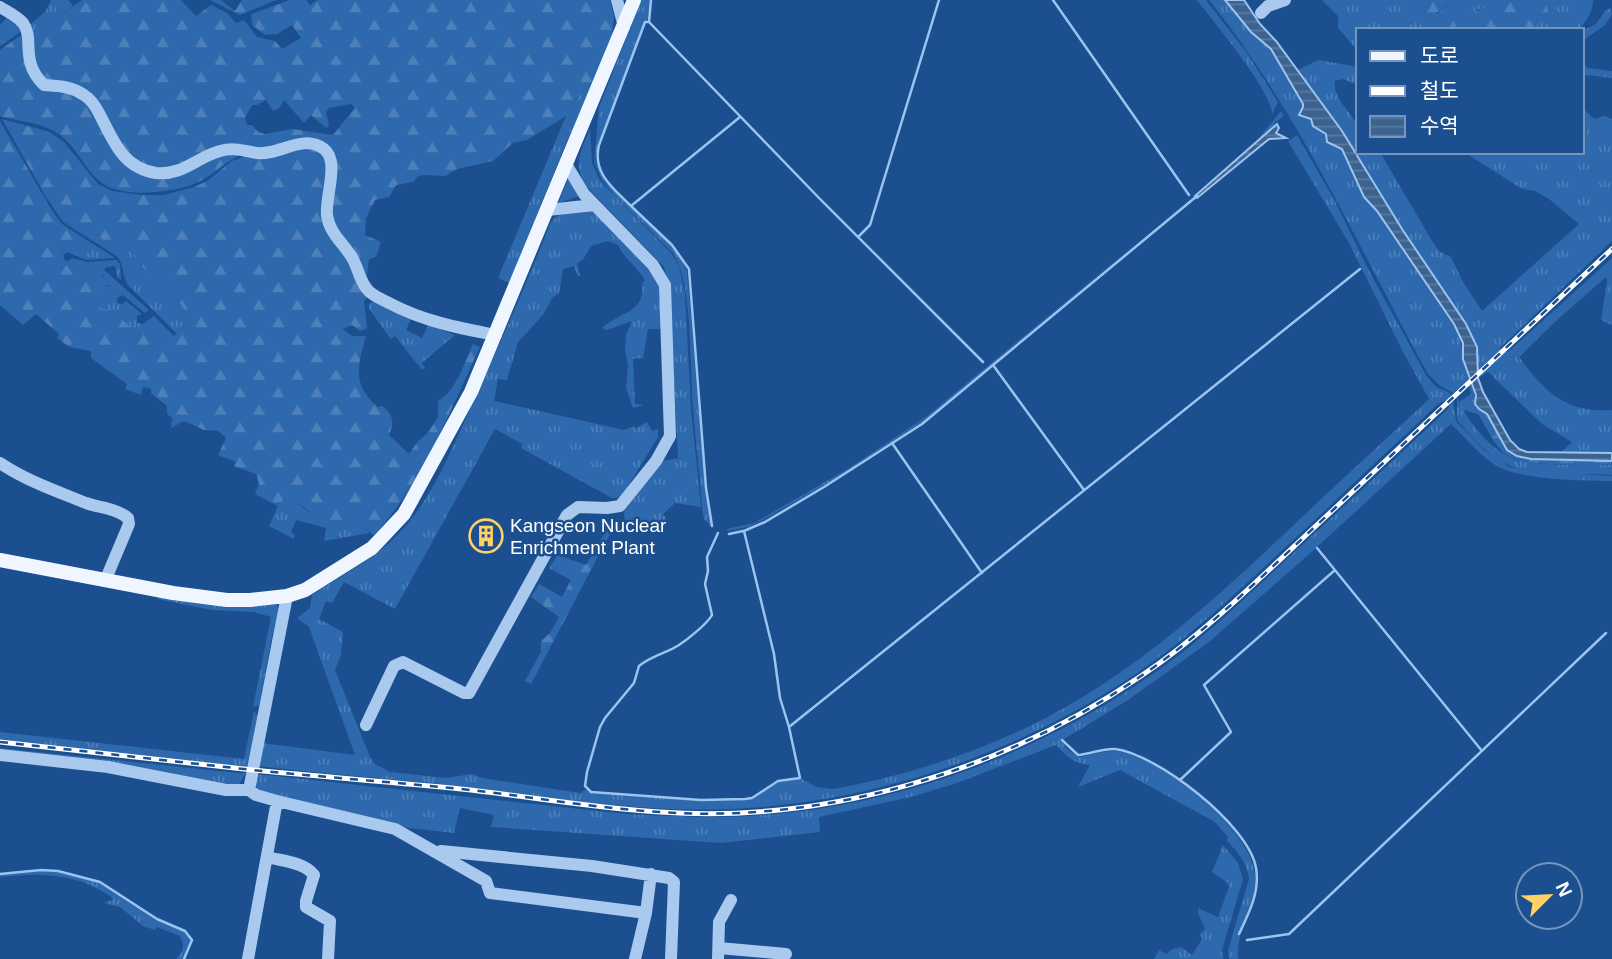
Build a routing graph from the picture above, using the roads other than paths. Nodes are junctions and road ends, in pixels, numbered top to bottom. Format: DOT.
graph roads {
  1 [pos="617,0"];
  2 [pos="634,0"];
  3 [pos="1285,0"];
  4 [pos="0,7"];
  5 [pos="1261,13"];
  6 [pos="624,27"];
  7 [pos="566,164"];
  8 [pos="594,205"];
  9 [pos="548,209"];
  10 [pos="496,335"];
  11 [pos="0,463"];
  12 [pos="0,560"];
  13 [pos="105,581"];
  14 [pos="287,596"];
  15 [pos="366,725"];
  16 [pos="0,755"];
  17 [pos="249,790"];
  18 [pos="277,802"];
  19 [pos="434,850"];
  20 [pos="267,858"];
  21 [pos="651,874"];
  22 [pos="731,900"];
  23 [pos="646,913"];
  24 [pos="718,953"];
  25 [pos="786,954"];
  26 [pos="248,959"];
  27 [pos="328,959"];
  28 [pos="635,959"];
  29 [pos="671,959"];
  1 -- 6 [label="street"];
  2 -- 6 [label="main road"];
  3 -- 5 [label="street"];
  4 -- 10 [label="street"];
  6 -- 7 [label="main road"];
  7 -- 8 [label="street"];
  7 -- 9 [label="main road"];
  8 -- 9 [label="street"];
  8 -- 15 [label="street"];
  9 -- 10 [label="main road"];
  10 -- 14 [label="main road"];
  11 -- 13 [label="street"];
  12 -- 13 [label="main road"];
  13 -- 14 [label="main road"];
  14 -- 17 [label="street"];
  16 -- 17 [label="street"];
  17 -- 18 [label="street"];
  18 -- 19 [label="street"];
  18 -- 20 [label="street"];
  19 -- 21 [label="street"];
  19 -- 23 [label="street"];
  20 -- 26 [label="street"];
  20 -- 27 [label="street"];
  21 -- 23 [label="street"];
  21 -- 29 [label="street"];
  22 -- 24 [label="street"];
  23 -- 28 [label="street"];
  24 -- 25 [label="street"];
}
